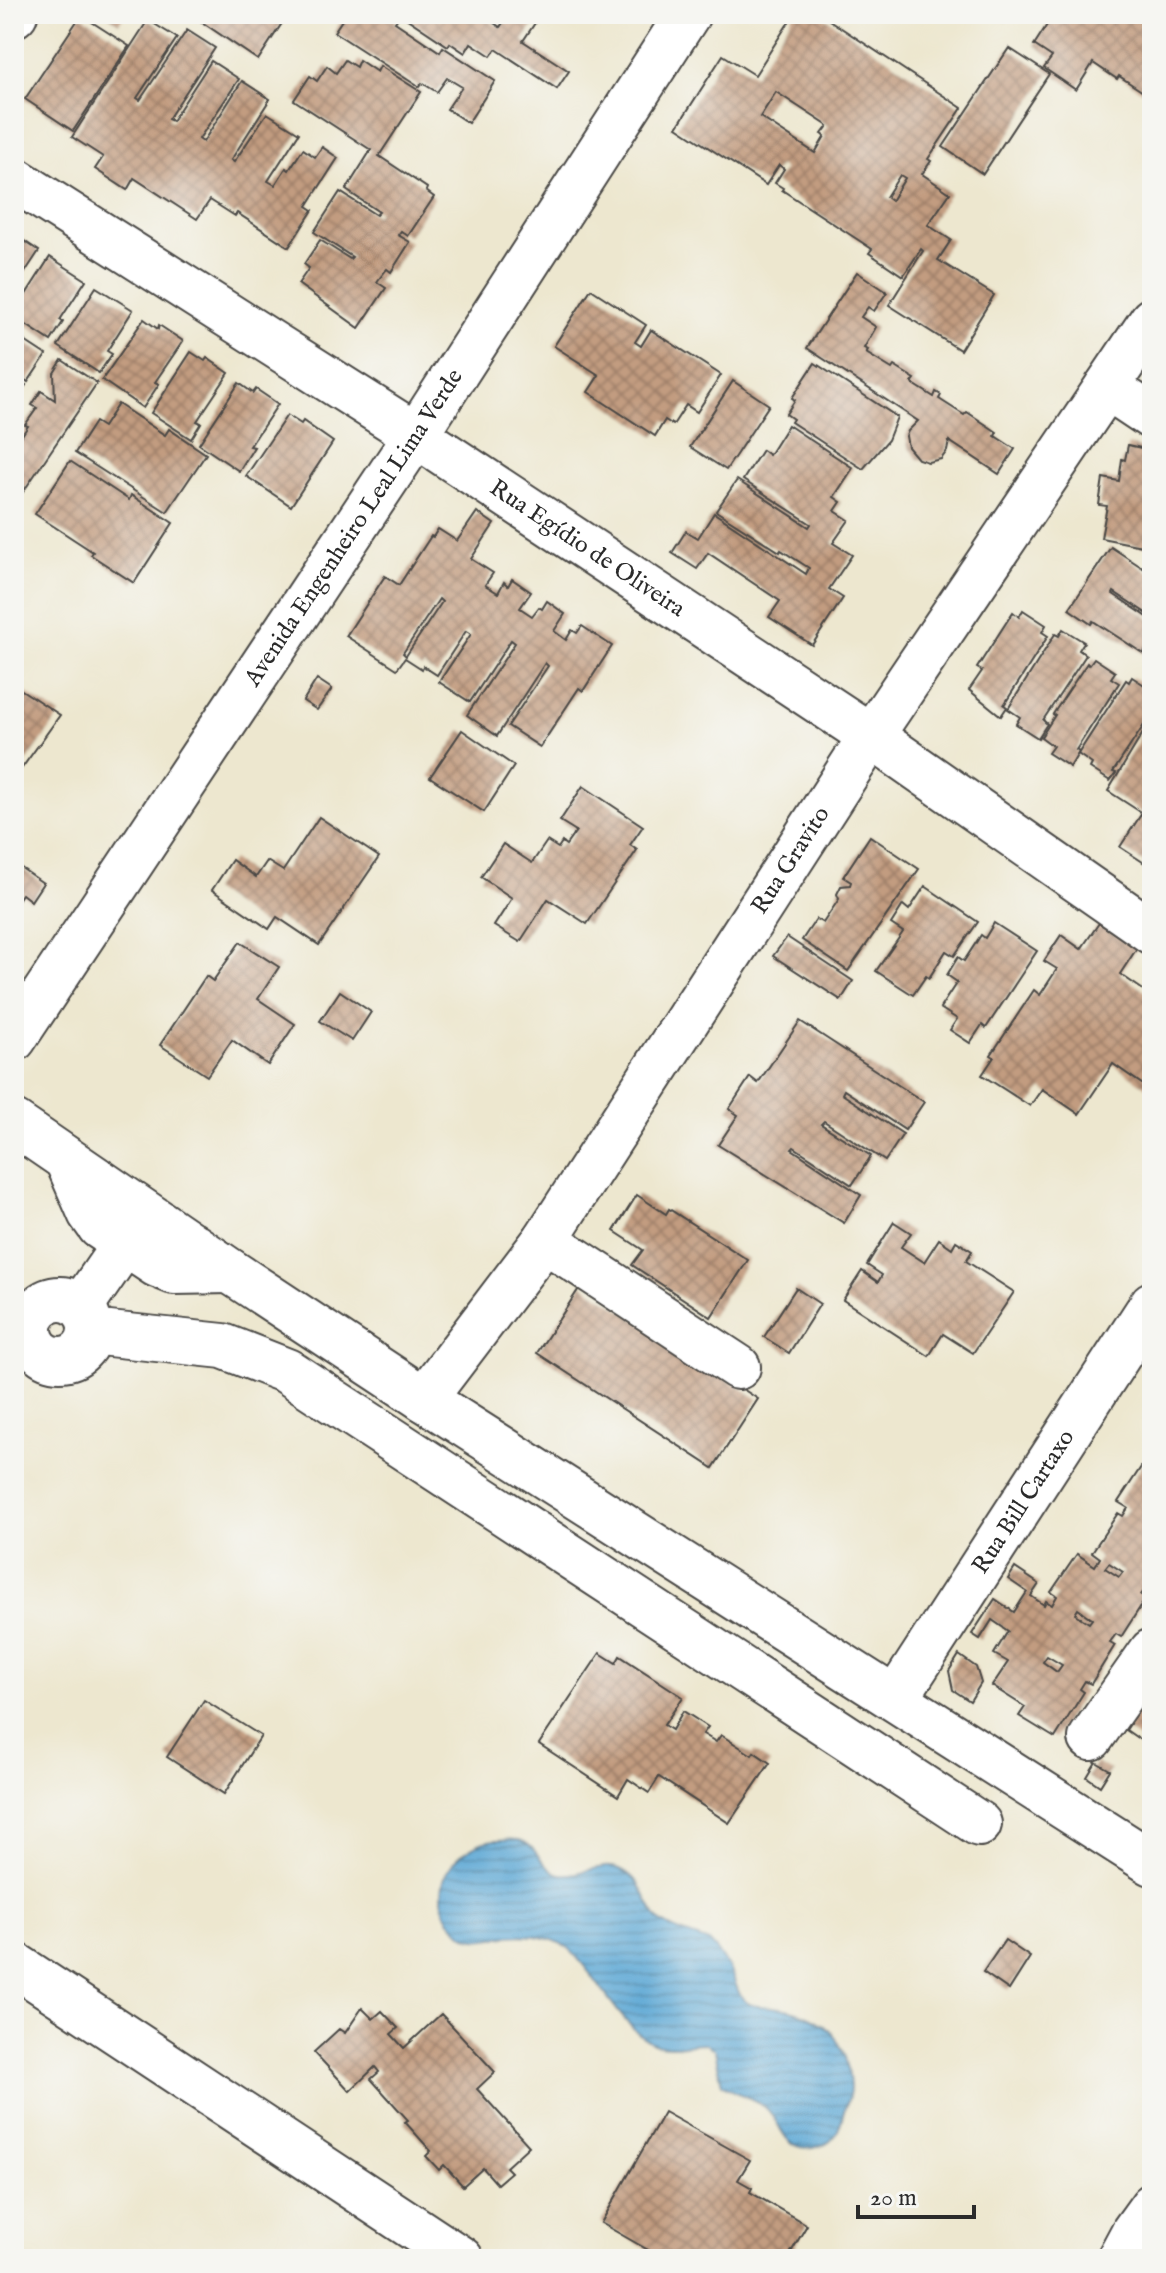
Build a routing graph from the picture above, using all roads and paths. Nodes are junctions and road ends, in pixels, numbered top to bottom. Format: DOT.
graph roads {
  1 [pos="688,14"];
  2 [pos="14,179"];
  3 [pos="1152,320"];
  4 [pos="1107,387"];
  5 [pos="1152,417"];
  6 [pos="416,435"];
  7 [pos="871,736"];
  8 [pos="1152,932"];
  9 [pos="14,1039"];
  10 [pos="14,1123"];
  11 [pos="67,1160"];
  12 [pos="545,1240"];
  13 [pos="125,1243"];
  14 [pos="230,1271"];
  15 [pos="1152,1304"];
  16 [pos="86,1320"];
  17 [pos="22,1327"];
  18 [pos="738,1367"];
  19 [pos="424,1399"];
  20 [pos="1152,1651"];
  21 [pos="896,1698"];
  22 [pos="1091,1738"];
  23 [pos="979,1824"];
  24 [pos="1152,1863"];
  25 [pos="14,1964"];
  26 [pos="1152,2206"];
  27 [pos="461,2259"];
  28 [pos="1119,2259"];
  1 -- 6 [label="street, Avenida Engenheiro Leal Lima Verde"];
  2 -- 6 [label="street, Rua Egídio de Oliveira"];
  3 -- 4 [label="street, Rua Gravito"];
  4 -- 5 [label="street"];
  4 -- 7 [label="street, Rua Gravito"];
  6 -- 7 [label="street, Rua Egídio de Oliveira"];
  6 -- 9 [label="street, Avenida Engenheiro Leal Lima Verde"];
  7 -- 8 [label="street, Rua Egídio de Oliveira"];
  7 -- 12 [label="street, Rua Gravito"];
  10 -- 11 [label="street"];
  11 -- 13 [label="street"];
  11 -- 14 [label="street"];
  12 -- 18 [label="street"];
  12 -- 19 [label="street, Rua Gravito"];
  13 -- 14 [label="street"];
  13 -- 16 [label="street"];
  14 -- 19 [label="street"];
  15 -- 21 [label="street, Rua Bill Cartaxo"];
  16 -- 17 [label="street"];
  16 -- 23 [label="street"];
  19 -- 21 [label="street"];
  20 -- 22 [label="street"];
  21 -- 24 [label="street"];
  25 -- 27 [label="street"];
  26 -- 28 [label="street"];
}
